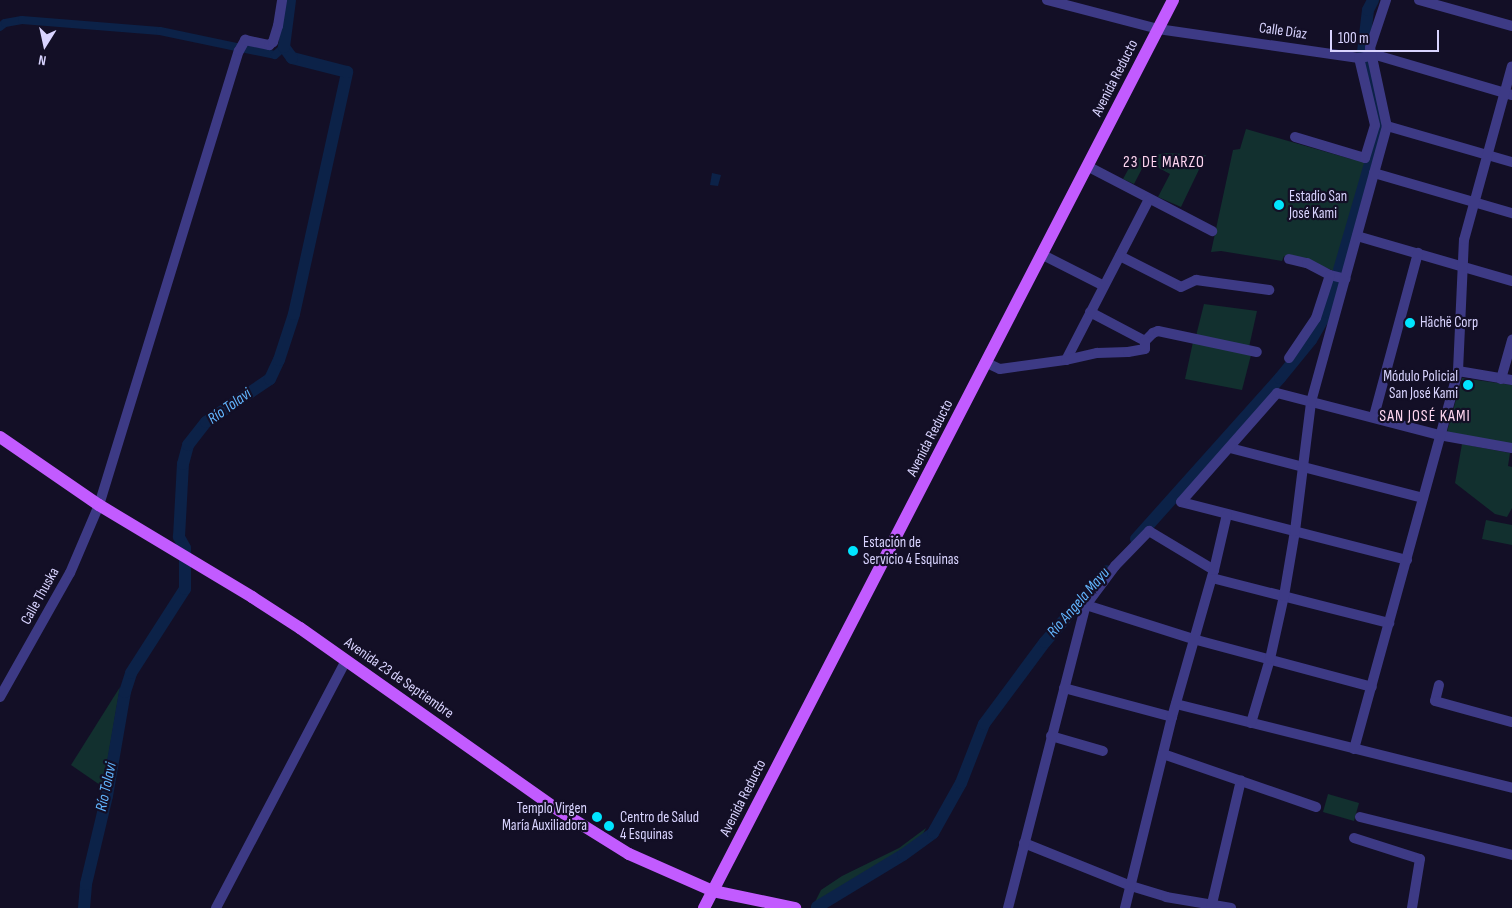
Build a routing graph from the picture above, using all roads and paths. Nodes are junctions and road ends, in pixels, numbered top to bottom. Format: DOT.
graph roads {
  1 [pos="282,0"];
  2 [pos="1047,0"];
  3 [pos="1173,0"];
  4 [pos="1386,0"];
  5 [pos="1419,0"];
  6 [pos="1512,26"];
  7 [pos="1158,29"];
  8 [pos="1370,57"];
  9 [pos="1359,58"];
  10 [pos="1512,66"];
  11 [pos="1508,94"];
  12 [pos="1387,126"];
  13 [pos="1295,137"];
  14 [pos="1487,155"];
  15 [pos="1512,162"];
  16 [pos="1088,168"];
  17 [pos="1374,173"];
  18 [pos="1148,198"];
  19 [pos="1474,202"];
  20 [pos="1512,214"];
  21 [pos="1212,231"];
  22 [pos="1357,236"];
  23 [pos="1418,253"];
  24 [pos="1043,255"];
  25 [pos="1120,256"];
  26 [pos="1289,259"];
  27 [pos="1463,266"];
  28 [pos="1330,275"];
  29 [pos="1346,279"];
  30 [pos="1512,280"];
  31 [pos="1104,286"];
  32 [pos="1269,290"];
  33 [pos="1090,312"];
  34 [pos="1512,340"];
  35 [pos="1145,341"];
  36 [pos="1257,352"];
  37 [pos="1289,358"];
  38 [pos="1066,360"];
  39 [pos="987,363"];
  40 [pos="1458,371"];
  41 [pos="1507,379"];
  42 [pos="1311,402"];
  43 [pos="1374,416"];
  44 [pos="1439,435"];
  45 [pos="0,437"];
  46 [pos="1230,448"];
  47 [pos="1512,448"];
  48 [pos="1302,467"];
  49 [pos="1423,498"];
  50 [pos="99,505"];
  51 [pos="1227,514"];
  52 [pos="1295,531"];
  53 [pos="1407,560"];
  54 [pos="1213,574"];
  55 [pos="1284,596"];
  56 [pos="1086,605"];
  57 [pos="1389,623"];
  58 [pos="1193,639"];
  59 [pos="1270,659"];
  60 [pos="346,660"];
  61 [pos="1438,685"];
  62 [pos="1372,687"];
  63 [pos="1064,688"];
  64 [pos="0,697"];
  65 [pos="1176,704"];
  66 [pos="1172,717"];
  67 [pos="1512,722"];
  68 [pos="1251,723"];
  69 [pos="1051,736"];
  70 [pos="1354,749"];
  71 [pos="1103,751"];
  72 [pos="1162,754"];
  73 [pos="1241,780"];
  74 [pos="1512,788"];
  75 [pos="1316,807"];
  76 [pos="1360,817"];
  77 [pos="1354,838"];
  78 [pos="1024,843"];
  79 [pos="1512,855"];
  80 [pos="1130,886"];
  81 [pos="713,890"];
  82 [pos="1211,906"];
  83 [pos="216,908"];
  84 [pos="704,908"];
  85 [pos="795,908"];
  86 [pos="1008,908"];
  87 [pos="1125,908"];
  88 [pos="1232,908"];
  89 [pos="1412,908"];
  1 -- 50 [label="street, Calle Thuska"];
  2 -- 7 [label="street, Calle Díaz"];
  3 -- 7 [label="main road, Avenida Reducto"];
  4 -- 8 [label="street"];
  5 -- 6 [label="street"];
  7 -- 9 [label="street, Calle Díaz"];
  7 -- 16 [label="main road, Avenida Reducto"];
  8 -- 9 [label="street, Calle Díaz"];
  8 -- 11 [label="street, Calle Díaz"];
  8 -- 12 [label="street"];
  9 -- 13 [label="street"];
  10 -- 11 [label="street"];
  11 -- 14 [label="street"];
  12 -- 14 [label="street"];
  12 -- 17 [label="street"];
  14 -- 15 [label="street"];
  14 -- 19 [label="street"];
  16 -- 18 [label="street"];
  16 -- 24 [label="main road, Avenida Reducto"];
  17 -- 19 [label="street"];
  17 -- 22 [label="street"];
  18 -- 21 [label="street"];
  18 -- 25 [label="street"];
  19 -- 20 [label="street"];
  19 -- 27 [label="street"];
  22 -- 23 [label="street"];
  22 -- 29 [label="street"];
  23 -- 27 [label="street"];
  23 -- 43 [label="street"];
  24 -- 31 [label="street"];
  24 -- 39 [label="main road, Avenida Reducto"];
  25 -- 31 [label="street"];
  25 -- 32 [label="street"];
  26 -- 28 [label="street"];
  27 -- 30 [label="street"];
  27 -- 40 [label="street"];
  28 -- 29 [label="street"];
  28 -- 37 [label="street"];
  29 -- 42 [label="street"];
  31 -- 33 [label="street"];
  33 -- 35 [label="street"];
  33 -- 38 [label="street"];
  34 -- 41 [label="street"];
  35 -- 36 [label="street"];
  35 -- 38 [label="street"];
  38 -- 39 [label="street"];
  39 -- 81 [label="main road, Avenida Reducto"];
  40 -- 41 [label="street"];
  40 -- 44 [label="street"];
  42 -- 43 [label="street"];
  42 -- 46 [label="street"];
  42 -- 48 [label="street"];
  43 -- 44 [label="street"];
  44 -- 47 [label="street"];
  44 -- 49 [label="street"];
  45 -- 50 [label="main road, Avenida 23 de Septiembre"];
  46 -- 48 [label="street"];
  46 -- 51 [label="street"];
  48 -- 49 [label="street"];
  48 -- 52 [label="street"];
  49 -- 53 [label="street"];
  50 -- 60 [label="main road, Avenida 23 de Septiembre"];
  50 -- 64 [label="street, Calle Thuska"];
  51 -- 52 [label="street"];
  51 -- 54 [label="street"];
  52 -- 53 [label="street"];
  52 -- 55 [label="street"];
  53 -- 57 [label="street"];
  54 -- 55 [label="street"];
  54 -- 56 [label="street"];
  54 -- 58 [label="street"];
  55 -- 57 [label="street"];
  55 -- 59 [label="street"];
  56 -- 58 [label="street"];
  56 -- 63 [label="street"];
  57 -- 62 [label="street"];
  58 -- 59 [label="street"];
  58 -- 65 [label="street"];
  59 -- 62 [label="street"];
  59 -- 68 [label="street"];
  60 -- 81 [label="main road, Avenida 23 de Septiembre"];
  60 -- 83 [label="street"];
  61 -- 67 [label="street"];
  62 -- 70 [label="street"];
  63 -- 66 [label="street"];
  63 -- 69 [label="street"];
  65 -- 66 [label="street"];
  65 -- 68 [label="street"];
  66 -- 72 [label="street"];
  68 -- 70 [label="street"];
  69 -- 71 [label="street"];
  69 -- 78 [label="street"];
  70 -- 74 [label="street"];
  72 -- 73 [label="street"];
  72 -- 80 [label="street"];
  73 -- 75 [label="street"];
  73 -- 82 [label="street"];
  76 -- 79 [label="street"];
  77 -- 89 [label="street"];
  78 -- 80 [label="street"];
  78 -- 86 [label="street"];
  80 -- 82 [label="street"];
  80 -- 87 [label="street"];
  81 -- 84 [label="main road, Avenida Reducto"];
  81 -- 85 [label="main road, Avenida 23 de Septiembre"];
  82 -- 88 [label="street"];
}
